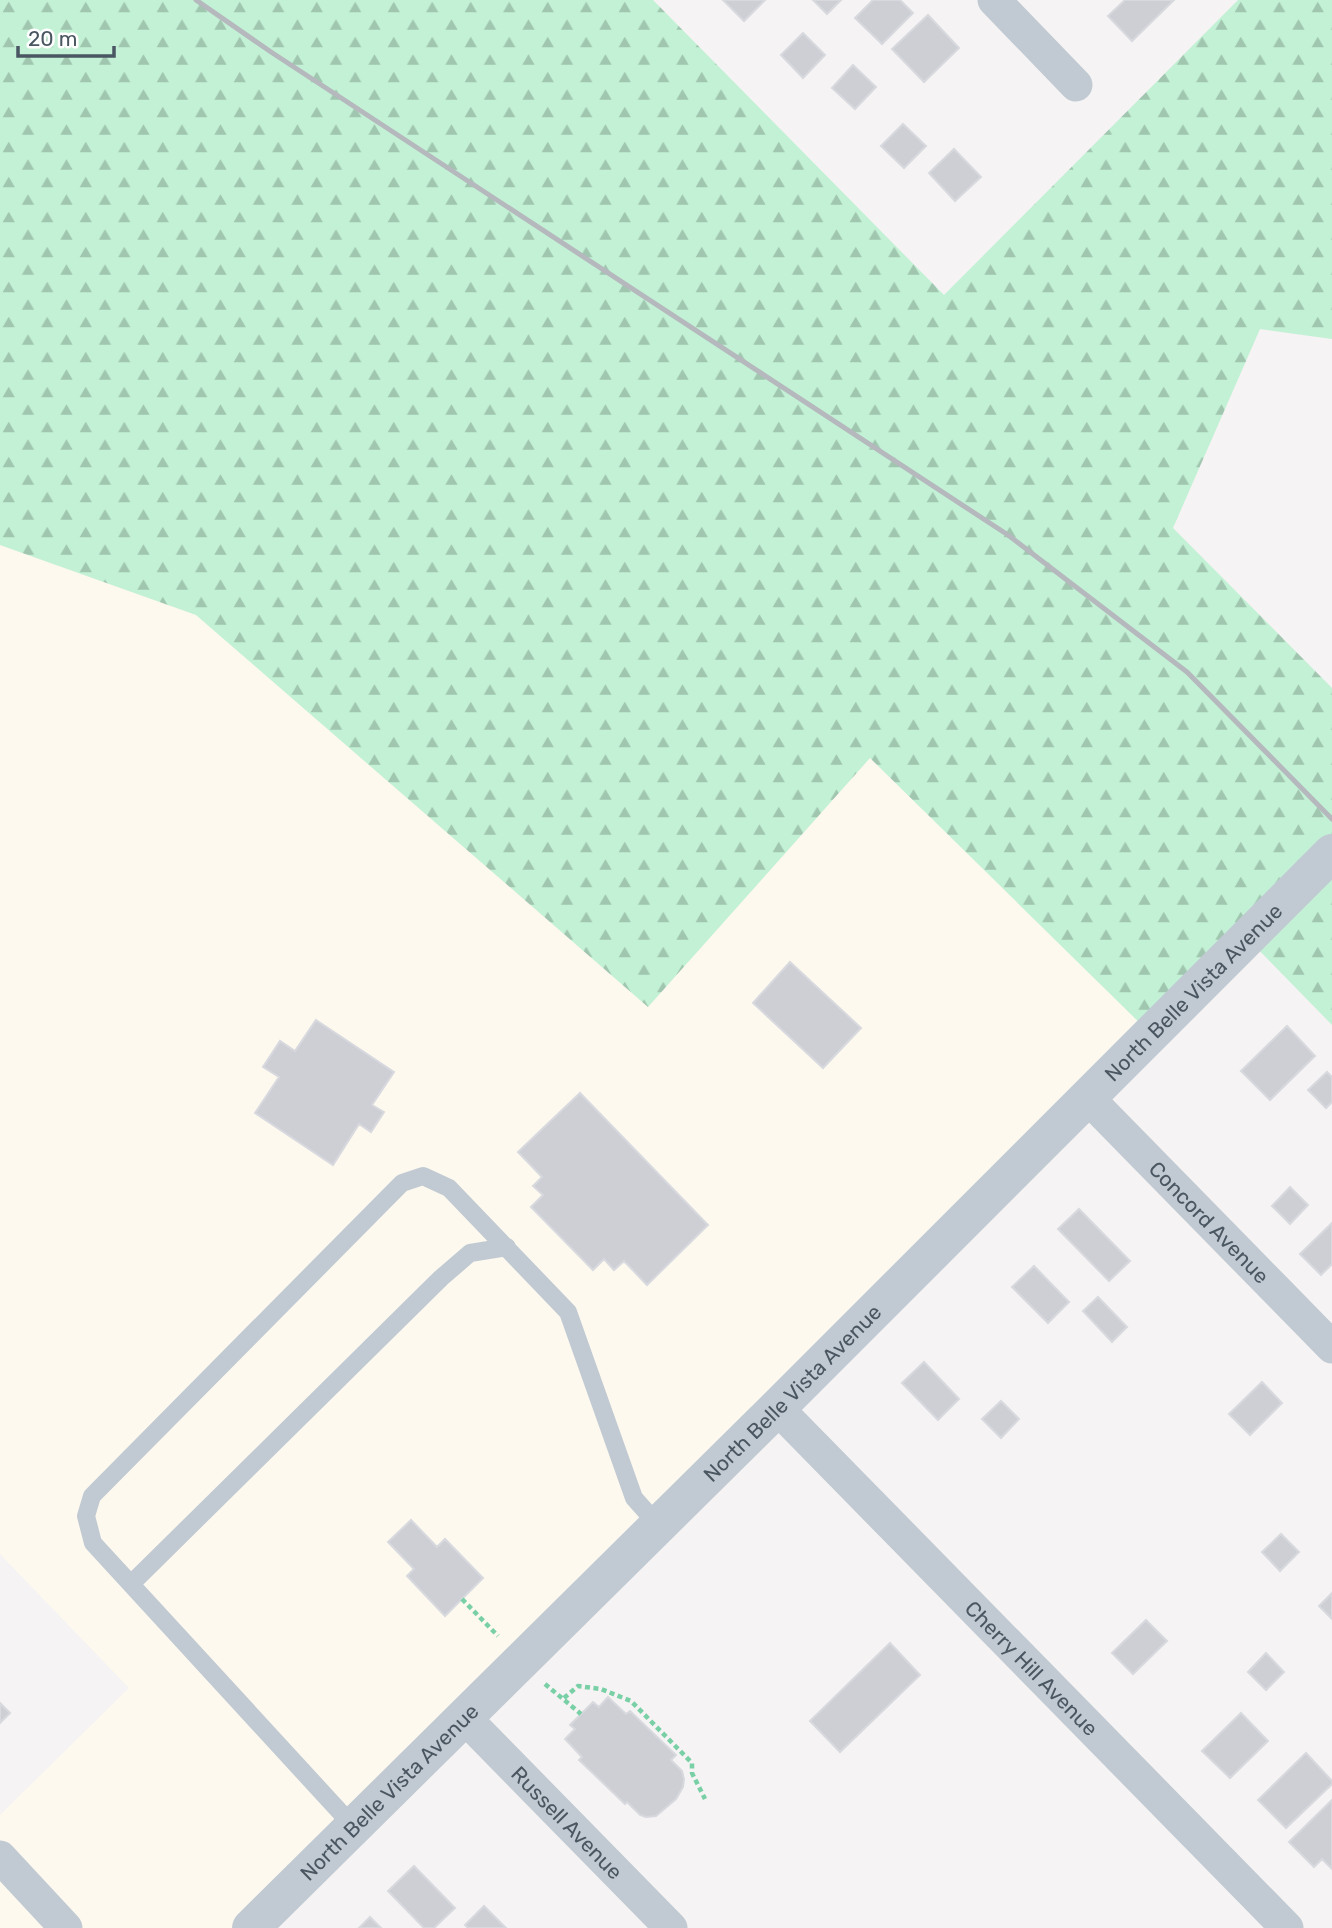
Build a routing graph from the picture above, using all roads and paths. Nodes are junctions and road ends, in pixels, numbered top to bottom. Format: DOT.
graph roads {
  1 [pos="994,0"];
  2 [pos="1076,85"];
  3 [pos="1332,853"];
  4 [pos="1087,1097"];
  5 [pos="507,1247"];
  6 [pos="1332,1347"];
  7 [pos="777,1408"];
  8 [pos="658,1525"];
  9 [pos="131,1584"];
  10 [pos="462,1599"];
  11 [pos="502,1640"];
  12 [pos="543,1682"];
  13 [pos="564,1698"];
  14 [pos="581,1714"];
  15 [pos="463,1716"];
  16 [pos="705,1799"];
  17 [pos="353,1826"];
  18 [pos="0,1857"];
  19 [pos="66,1928"];
  20 [pos="251,1928"];
  21 [pos="671,1928"];
  22 [pos="1287,1928"];
  1 -- 2 [label="street"];
  3 -- 4 [label="street, North Belle Vista Avenue"];
  4 -- 6 [label="street, Concord Avenue"];
  4 -- 7 [label="street, North Belle Vista Avenue"];
  5 -- 8 [label="lane"];
  5 -- 9 [label="lane"];
  5 -- 9 [label="lane"];
  7 -- 8 [label="street, North Belle Vista Avenue"];
  7 -- 22 [label="street, Cherry Hill Avenue"];
  8 -- 15 [label="street, North Belle Vista Avenue"];
  9 -- 17 [label="lane"];
  10 -- 11 [label="path"];
  12 -- 13 [label="path"];
  13 -- 14 [label="path"];
  13 -- 16 [label="path"];
  15 -- 17 [label="street, North Belle Vista Avenue"];
  15 -- 21 [label="street, Russell Avenue"];
  17 -- 20 [label="street, North Belle Vista Avenue"];
  18 -- 19 [label="street"];
}
